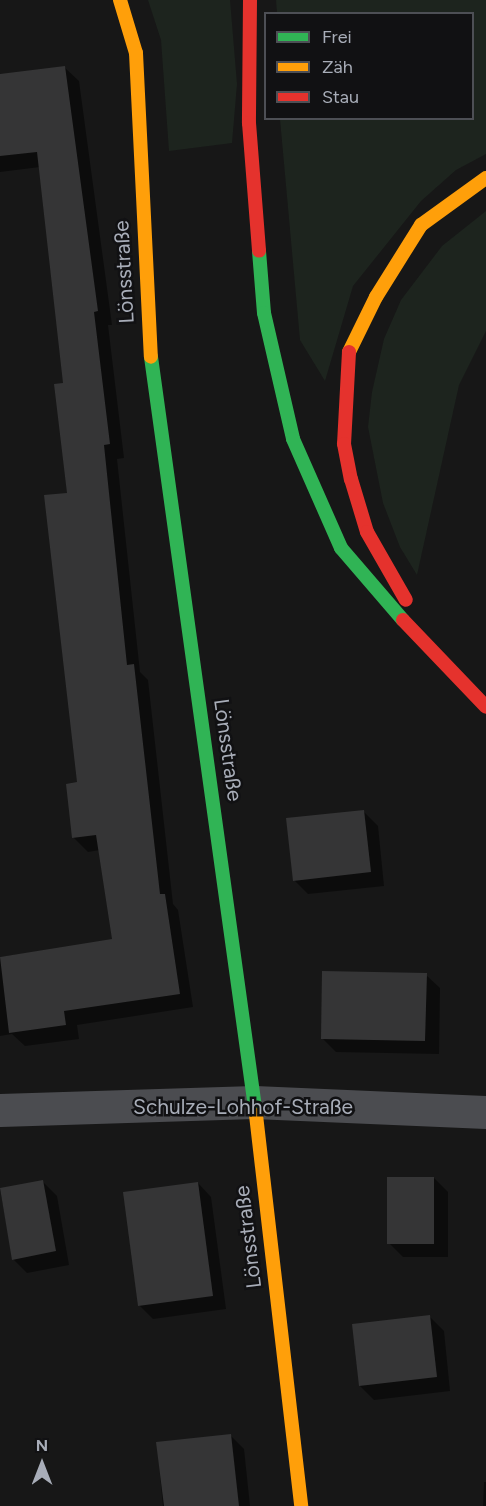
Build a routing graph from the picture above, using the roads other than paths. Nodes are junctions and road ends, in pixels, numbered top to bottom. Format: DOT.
graph roads {
  1 [pos="120,0"];
  2 [pos="250,0"];
  3 [pos="486,178"];
  4 [pos="442,665"];
  5 [pos="486,706"];
  6 [pos="254,1102"];
  7 [pos="0,1110"];
  8 [pos="486,1112"];
  9 [pos="301,1506"];
  1 -- 6 [label="main road, Lönsstraße"];
  2 -- 4 [label="main road"];
  3 -- 4 [label="main road"];
  4 -- 5 [label="main road"];
  6 -- 7 [label="street, Schulze-Lohhof-Straße"];
  6 -- 8 [label="street, Schulze-Lohhof-Straße"];
  6 -- 9 [label="main road, Lönsstraße"];
}
